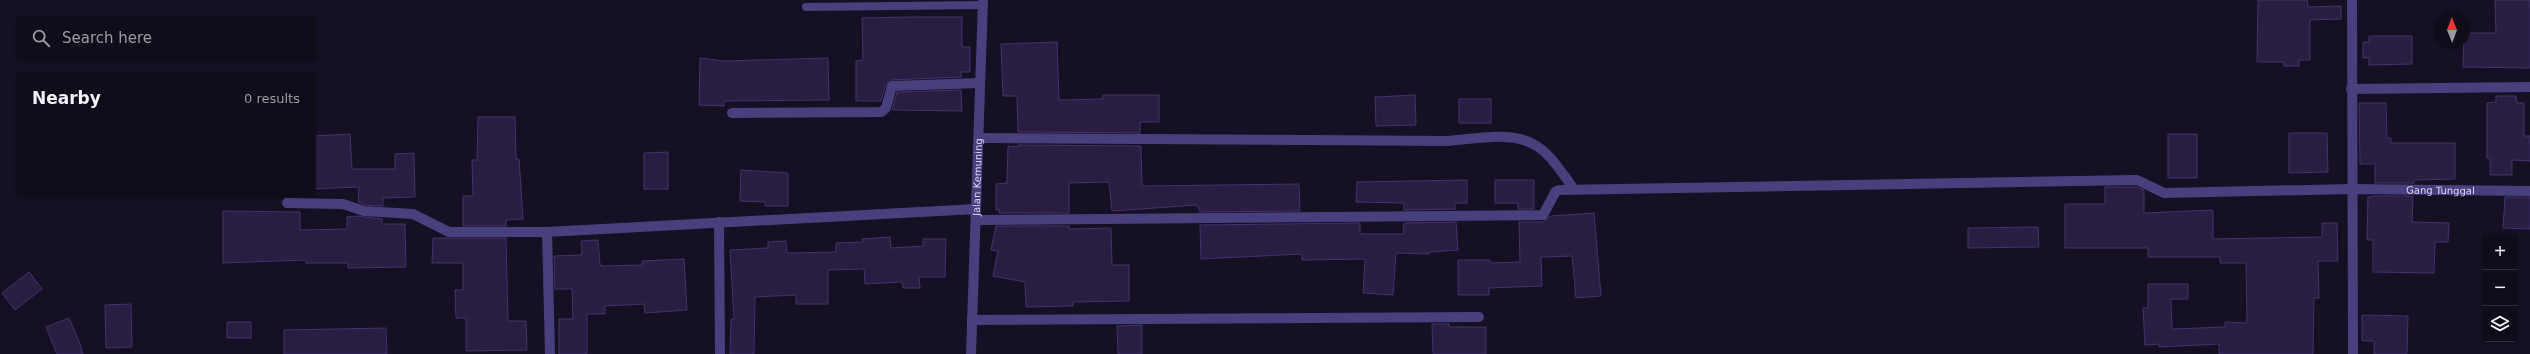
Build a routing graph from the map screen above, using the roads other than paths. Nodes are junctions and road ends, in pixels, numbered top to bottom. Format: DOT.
graph roads {
  1 [pos="2352,0"];
  2 [pos="983,2"];
  3 [pos="806,7"];
  4 [pos="980,83"];
  5 [pos="2530,87"];
  6 [pos="2351,89"];
  7 [pos="732,113"];
  8 [pos="978,138"];
  9 [pos="1574,189"];
  10 [pos="2352,189"];
  11 [pos="2530,191"];
  12 [pos="287,204"];
  13 [pos="976,209"];
  14 [pos="976,220"];
  15 [pos="719,222"];
  16 [pos="547,232"];
  17 [pos="1479,317"];
  18 [pos="972,320"];
  19 [pos="550,354"];
  20 [pos="720,354"];
  21 [pos="971,354"];
  22 [pos="2353,354"];
  1 -- 6 [label="street"];
  2 -- 3 [label="lane"];
  2 -- 4 [label="street, Jalan Kemuning"];
  4 -- 7 [label="street"];
  4 -- 8 [label="street, Jalan Kemuning"];
  5 -- 6 [label="street"];
  6 -- 10 [label="street"];
  8 -- 9 [label="street"];
  8 -- 13 [label="street, Jalan Kemuning"];
  9 -- 10 [label="street, Gang Tunggal"];
  9 -- 14 [label="street, Gang Tunggal"];
  10 -- 11 [label="street, Gang Tunggal"];
  10 -- 22 [label="street"];
  12 -- 16 [label="street"];
  13 -- 14 [label="street, Jalan Kemuning"];
  13 -- 15 [label="street"];
  14 -- 18 [label="street, Jalan Kemuning"];
  15 -- 16 [label="street"];
  15 -- 20 [label="street"];
  16 -- 19 [label="street"];
  17 -- 18 [label="street"];
  18 -- 21 [label="street, Jalan Kemuning"];
}
